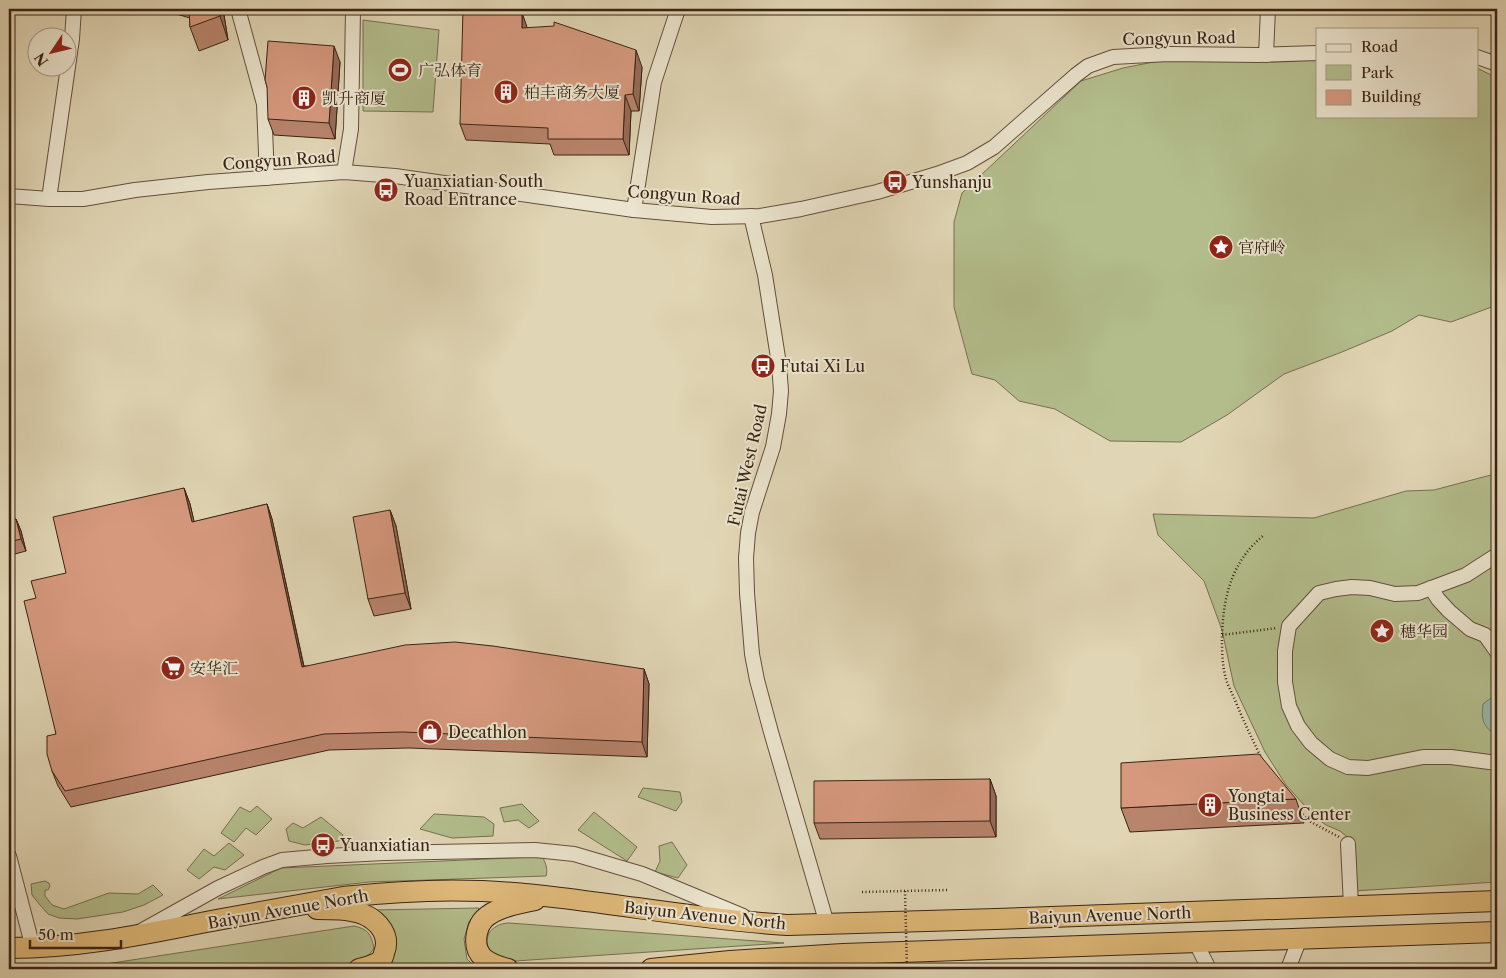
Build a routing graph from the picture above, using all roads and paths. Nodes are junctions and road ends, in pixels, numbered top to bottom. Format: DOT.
graph roads {
  1 [pos="74,9"];
  2 [pos="238,9"];
  3 [pos="353,9"];
  4 [pos="678,9"];
  5 [pos="1268,9"];
  6 [pos="1316,53"];
  7 [pos="1266,55"];
  8 [pos="1478,57"];
  9 [pos="1497,64"];
  10 [pos="344,172"];
  11 [pos="267,178"];
  12 [pos="9,196"];
  13 [pos="49,199"];
  14 [pos="634,210"];
  15 [pos="751,216"];
  16 [pos="1264,535"];
  17 [pos="1497,555"];
  18 [pos="1431,588"];
  19 [pos="1289,626"];
  20 [pos="1222,635"];
  21 [pos="1497,652"];
  22 [pos="1263,760"];
  23 [pos="1497,763"];
  24 [pos="1298,811"];
  25 [pos="1497,818"];
  26 [pos="1497,823"];
  27 [pos="1348,844"];
  28 [pos="9,856"];
  29 [pos="948,890"];
  30 [pos="904,891"];
  31 [pos="862,892"];
  32 [pos="14,896"];
  33 [pos="549,897"];
  34 [pos="1497,902"];
  35 [pos="1351,906"];
  36 [pos="281,908"];
  37 [pos="760,923"];
  38 [pos="827,924"];
  39 [pos="1497,932"];
  40 [pos="129,938"];
  41 [pos="1300,938"];
  42 [pos="1195,941"];
  43 [pos="9,948"];
  44 [pos="33,948"];
  45 [pos="796,957"];
  46 [pos="845,961"];
  47 [pos="723,965"];
  48 [pos="359,969"];
  49 [pos="508,969"];
  50 [pos="651,969"];
  51 [pos="772,969"];
  52 [pos="907,969"];
  53 [pos="1209,969"];
  54 [pos="1288,969"];
  1 -- 13 [label="street"];
  2 -- 11 [label="street"];
  3 -- 10 [label="street"];
  4 -- 14 [label="street"];
  5 -- 7 [label="street"];
  6 -- 7 [label="street, Congyun Road"];
  7 -- 15 [label="street, Congyun Road"];
  8 -- 9 [label="street"];
  10 -- 11 [label="street, Congyun Road"];
  10 -- 14 [label="street, Congyun Road"];
  11 -- 13 [label="street, Congyun Road"];
  12 -- 13 [label="street, Congyun Road"];
  14 -- 15 [label="street, Congyun Road"];
  15 -- 38 [label="street, Futai West Road"];
  16 -- 20 [label="path"];
  17 -- 18 [label="street"];
  18 -- 19 [label="street"];
  18 -- 21 [label="street"];
  19 -- 20 [label="path"];
  19 -- 23 [label="street"];
  20 -- 22 [label="path"];
  24 -- 27 [label="path"];
  25 -- 26 [label="path"];
  27 -- 35 [label="street"];
  28 -- 32 [label="street"];
  29 -- 30 [label="path"];
  30 -- 31 [label="path"];
  30 -- 52 [label="path, bridge"];
  32 -- 44 [label="street"];
  33 -- 36 [label="highway, Baiyun Avenue North"];
  33 -- 37 [label="highway, Baiyun Avenue North"];
  33 -- 49 [label="highway"];
  34 -- 35 [label="highway, Baiyun Avenue North"];
  35 -- 38 [label="highway, Baiyun Avenue North"];
  36 -- 40 [label="highway, Baiyun Avenue North"];
  36 -- 48 [label="highway"];
  37 -- 38 [label="highway, Baiyun Avenue North"];
  37 -- 40 [label="street"];
  39 -- 41 [label="highway, Baiyun Avenue North"];
  40 -- 44 [label="highway, Baiyun Avenue North"];
  41 -- 42 [label="highway, Baiyun Avenue North"];
  41 -- 54 [label="street"];
  42 -- 46 [label="highway, Baiyun Avenue North"];
  42 -- 53 [label="street"];
  43 -- 44 [label="highway, Baiyun Avenue North"];
  45 -- 46 [label="highway, Baiyun Avenue North"];
  45 -- 47 [label="highway, Baiyun Avenue North"];
  45 -- 51 [label="street"];
  47 -- 50 [label="highway, Baiyun Avenue North"];
}
